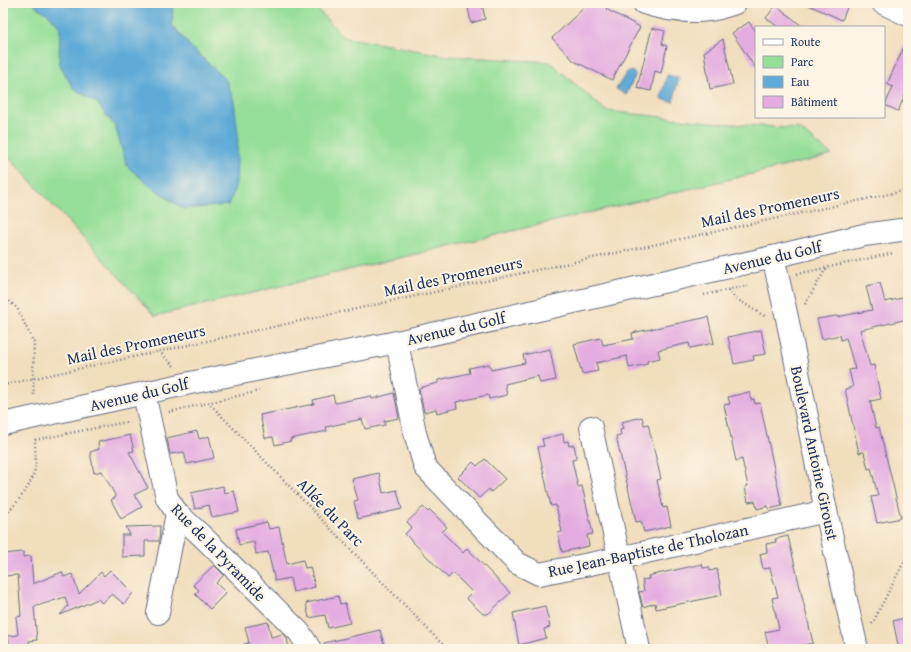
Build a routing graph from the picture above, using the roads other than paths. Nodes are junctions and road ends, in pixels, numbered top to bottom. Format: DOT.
graph roads {
  1 [pos="644,3"];
  2 [pos="735,3"];
  3 [pos="883,3"];
  4 [pos="908,15"];
  5 [pos="908,229"];
  6 [pos="773,257"];
  7 [pos="396,342"];
  8 [pos="144,394"];
  9 [pos="3,424"];
  10 [pos="591,427"];
  11 [pos="826,511"];
  12 [pos="177,513"];
  13 [pos="620,558"];
  14 [pos="158,613"];
  15 [pos="310,649"];
  16 [pos="640,649"];
  17 [pos="857,649"];
  1 -- 2 [label="street"];
  3 -- 4 [label="street"];
  5 -- 6 [label="street, Avenue du Golf"];
  6 -- 7 [label="street, Avenue du Golf"];
  6 -- 11 [label="street, Boulevard Antoine Giroust"];
  7 -- 8 [label="street, Avenue du Golf"];
  7 -- 13 [label="street, Rue Jean-Baptiste de Tholozan"];
  8 -- 9 [label="street, Avenue du Golf"];
  8 -- 12 [label="street, Rue de la Pyramide"];
  10 -- 13 [label="street"];
  11 -- 13 [label="street, Rue Jean-Baptiste de Tholozan"];
  11 -- 17 [label="street, Boulevard Antoine Giroust"];
  12 -- 14 [label="street"];
  12 -- 15 [label="street, Rue de la Pyramide"];
  13 -- 16 [label="street"];
}
